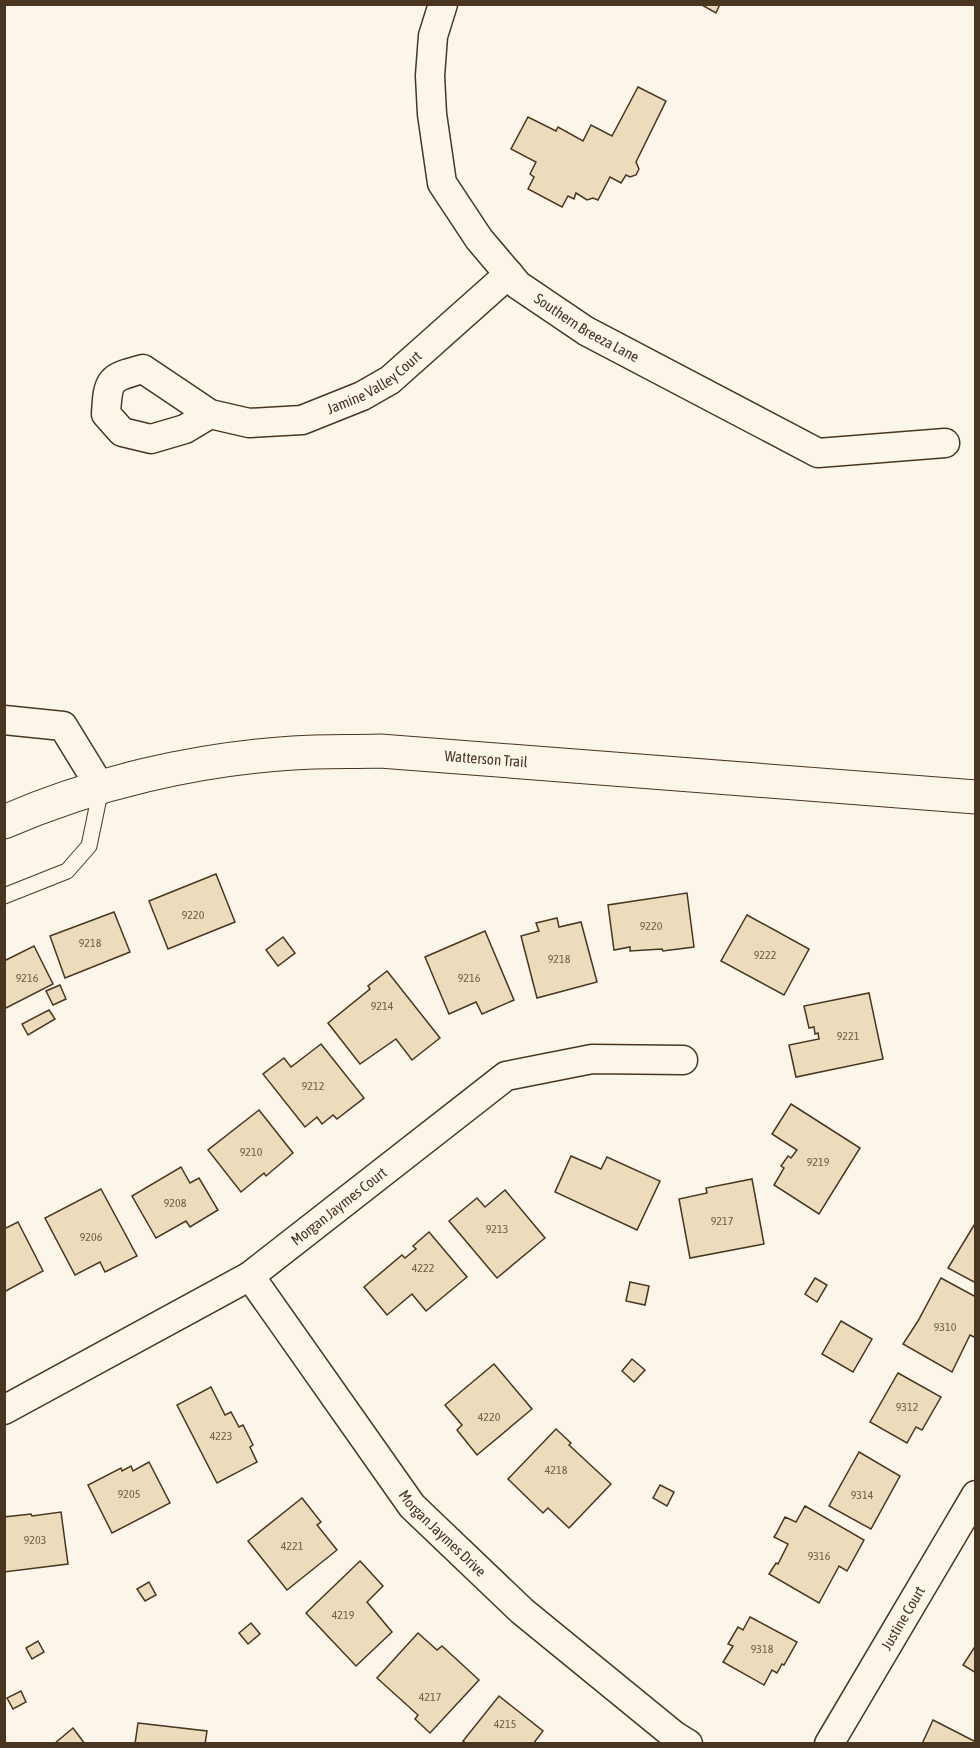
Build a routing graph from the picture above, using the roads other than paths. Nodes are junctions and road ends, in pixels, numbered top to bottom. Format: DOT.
graph roads {
  1 [pos="443,4"];
  2 [pos="509,274"];
  3 [pos="210,414"];
  4 [pos="945,443"];
  5 [pos="4,720"];
  6 [pos="101,788"];
  7 [pos="975,797"];
  8 [pos="4,822"];
  9 [pos="4,896"];
  10 [pos="683,1060"];
  11 [pos="250,1276"];
  12 [pos="4,1410"];
  13 [pos="975,1495"];
  14 [pos="687,1743"];
  15 [pos="829,1743"];
  1 -- 2 [label="street, Southern Breeza Lane"];
  2 -- 3 [label="street, Jamine Valley Court"];
  2 -- 4 [label="street, Southern Breeza Lane"];
  5 -- 6 [label="street"];
  6 -- 7 [label="main road, Watterson Trail"];
  6 -- 8 [label="main road, Watterson Trail"];
  6 -- 9 [label="lane"];
  10 -- 11 [label="street, Morgan Jaymes Court"];
  11 -- 12 [label="street, Morgan Jaymes Court"];
  11 -- 14 [label="street, Morgan Jaymes Drive"];
  13 -- 15 [label="street, Justine Court"];
}
